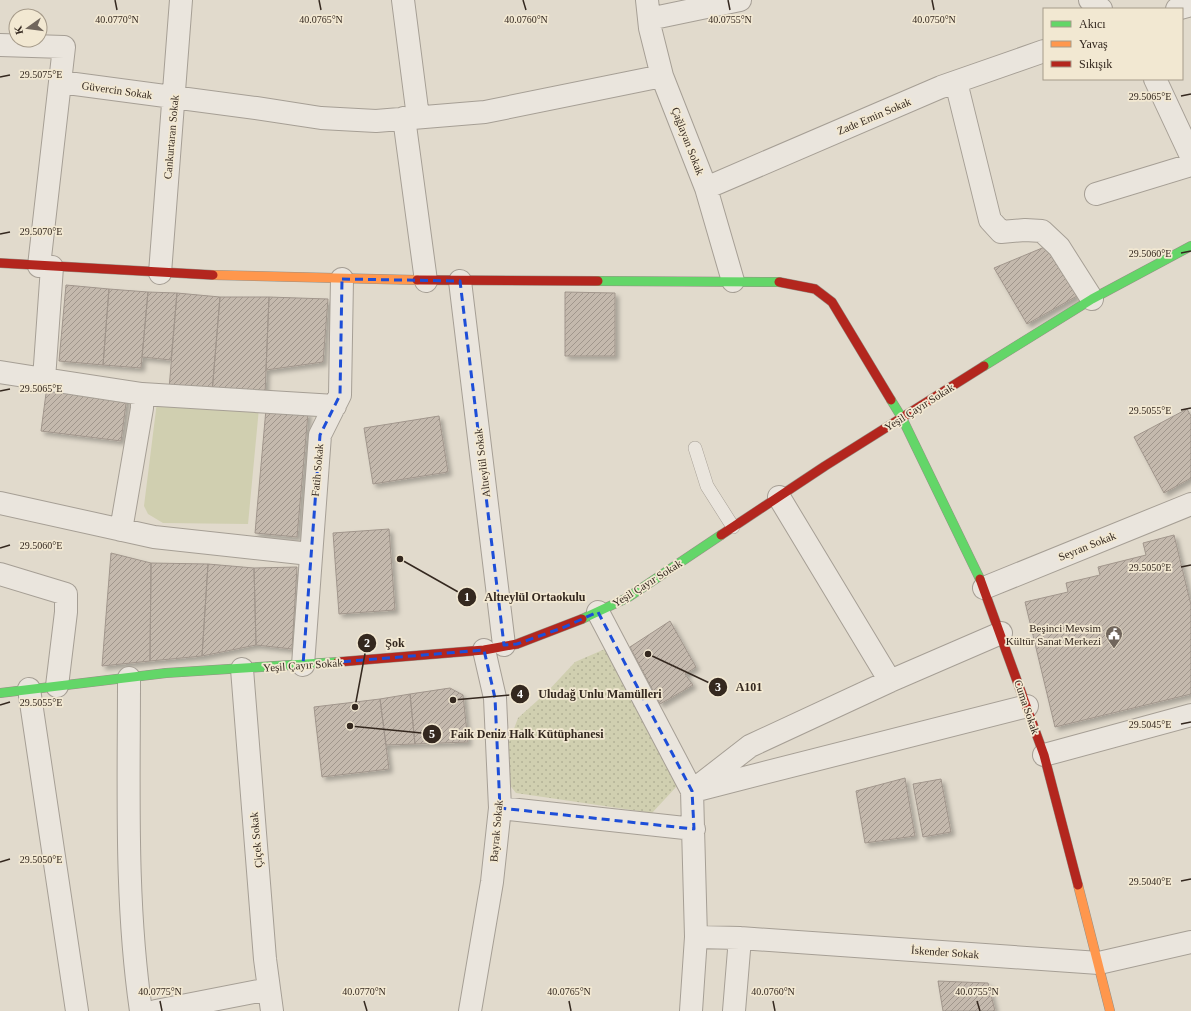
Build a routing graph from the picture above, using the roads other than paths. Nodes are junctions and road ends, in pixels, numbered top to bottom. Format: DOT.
graph roads {
  1 [pos="181,0"];
  2 [pos="403,0"];
  3 [pos="740,0"];
  4 [pos="1090,0"];
  5 [pos="1191,5"];
  6 [pos="1101,8"];
  7 [pos="1180,8"];
  8 [pos="648,9"];
  9 [pos="0,45"];
  10 [pos="1043,51"];
  11 [pos="662,76"];
  12 [pos="1155,80"];
  13 [pos="60,82"];
  14 [pos="956,82"];
  15 [pos="175,98"];
  16 [pos="411,118"];
  17 [pos="1191,156"];
  18 [pos="1191,164"];
  19 [pos="706,188"];
  20 [pos="1096,194"];
  21 [pos="1191,246"];
  22 [pos="0,263"];
  23 [pos="45,266"];
  24 [pos="160,273"];
  25 [pos="342,279"];
  26 [pos="426,281"];
  27 [pos="460,281"];
  28 [pos="733,281"];
  29 [pos="1092,299"];
  30 [pos="0,372"];
  31 [pos="44,379"];
  32 [pos="142,394"];
  33 [pos="335,406"];
  34 [pos="902,418"];
  35 [pos="695,448"];
  36 [pos="779,497"];
  37 [pos="0,503"];
  38 [pos="1191,504"];
  39 [pos="733,527"];
  40 [pos="121,530"];
  41 [pos="310,554"];
  42 [pos="0,574"];
  43 [pos="984,588"];
  44 [pos="598,612"];
  45 [pos="1001,633"];
  46 [pos="494,648"];
  47 [pos="302,665"];
  48 [pos="242,669"];
  49 [pos="129,678"];
  50 [pos="890,681"];
  51 [pos="57,686"];
  52 [pos="29,689"];
  53 [pos="0,693"];
  54 [pos="1027,706"];
  55 [pos="1191,715"];
  56 [pos="1044,755"];
  57 [pos="692,791"];
  58 [pos="500,808"];
  59 [pos="694,830"];
  60 [pos="696,937"];
  61 [pos="740,938"];
  62 [pos="1191,942"];
  63 [pos="1099,963"];
  64 [pos="269,989"];
  65 [pos="77,1011"];
  66 [pos="141,1011"];
  67 [pos="156,1011"];
  68 [pos="272,1011"];
  69 [pos="470,1011"];
  70 [pos="691,1011"];
  71 [pos="734,1011"];
  72 [pos="1110,1011"];
  1 -- 15 [label="street, Cankurtaran Sokak"];
  2 -- 16 [label="street"];
  3 -- 8 [label="street"];
  4 -- 6 [label="street"];
  5 -- 7 [label="street"];
  8 -- 11 [label="street, Çağlayan Sokak"];
  9 -- 13 [label="street"];
  10 -- 14 [label="street, Zade Emin Sokak"];
  11 -- 16 [label="street, Güvercin Sokak"];
  11 -- 19 [label="street, Çağlayan Sokak"];
  12 -- 17 [label="street"];
  13 -- 15 [label="street, Güvercin Sokak"];
  13 -- 23 [label="street"];
  14 -- 19 [label="street, Zade Emin Sokak"];
  14 -- 29 [label="street"];
  15 -- 16 [label="street, Güvercin Sokak"];
  15 -- 24 [label="street, Cankurtaran Sokak"];
  16 -- 26 [label="street"];
  18 -- 20 [label="street"];
  19 -- 28 [label="street, Çağlayan Sokak"];
  21 -- 29 [label="street, Yeşil Çayır Sokak"];
  22 -- 23 [label="street, Cuma Sokak"];
  23 -- 24 [label="street, Cuma Sokak"];
  23 -- 31 [label="street"];
  24 -- 25 [label="street, Cuma Sokak"];
  25 -- 26 [label="street, Cuma Sokak"];
  25 -- 33 [label="street, Fatih Sokak"];
  26 -- 27 [label="street, Cuma Sokak"];
  27 -- 28 [label="street, Cuma Sokak"];
  27 -- 46 [label="street, Altıeylül Sokak"];
  28 -- 34 [label="street, Cuma Sokak"];
  29 -- 34 [label="street, Yeşil Çayır Sokak"];
  30 -- 31 [label="street"];
  31 -- 32 [label="street"];
  32 -- 33 [label="street"];
  32 -- 40 [label="street"];
  33 -- 41 [label="street, Fatih Sokak"];
  34 -- 36 [label="street, Yeşil Çayır Sokak"];
  34 -- 43 [label="street, Cuma Sokak"];
  35 -- 39 [label="lane"];
  36 -- 39 [label="street, Yeşil Çayır Sokak"];
  36 -- 50 [label="street"];
  37 -- 40 [label="street"];
  38 -- 43 [label="street, Seyran Sokak"];
  39 -- 44 [label="street, Yeşil Çayır Sokak"];
  40 -- 41 [label="street"];
  41 -- 47 [label="street, Fatih Sokak"];
  42 -- 51 [label="street"];
  43 -- 45 [label="street, Cuma Sokak"];
  44 -- 46 [label="street, Yeşil Çayır Sokak"];
  44 -- 57 [label="street"];
  45 -- 50 [label="street"];
  45 -- 54 [label="street, Cuma Sokak"];
  46 -- 47 [label="street, Yeşil Çayır Sokak"];
  46 -- 58 [label="street, Bayrak Sokak"];
  47 -- 48 [label="street, Yeşil Çayır Sokak"];
  48 -- 49 [label="street, Yeşil Çayır Sokak"];
  48 -- 64 [label="street, Çiçek Sokak"];
  49 -- 51 [label="street, Yeşil Çayır Sokak"];
  49 -- 66 [label="street"];
  50 -- 57 [label="street"];
  51 -- 52 [label="street, Yeşil Çayır Sokak"];
  52 -- 53 [label="street, Yeşil Çayır Sokak"];
  52 -- 65 [label="street"];
  54 -- 56 [label="street, Cuma Sokak"];
  54 -- 57 [label="street"];
  55 -- 56 [label="street"];
  56 -- 63 [label="street, Cuma Sokak"];
  57 -- 59 [label="street"];
  58 -- 59 [label="street"];
  58 -- 69 [label="street, Bayrak Sokak"];
  59 -- 60 [label="street"];
  60 -- 61 [label="street, İskender Sokak"];
  60 -- 70 [label="street"];
  61 -- 63 [label="street, İskender Sokak"];
  61 -- 71 [label="street"];
  62 -- 63 [label="street, İskender Sokak"];
  63 -- 72 [label="street, Cuma Sokak"];
  64 -- 67 [label="street"];
  64 -- 68 [label="street, Çiçek Sokak"];
}
